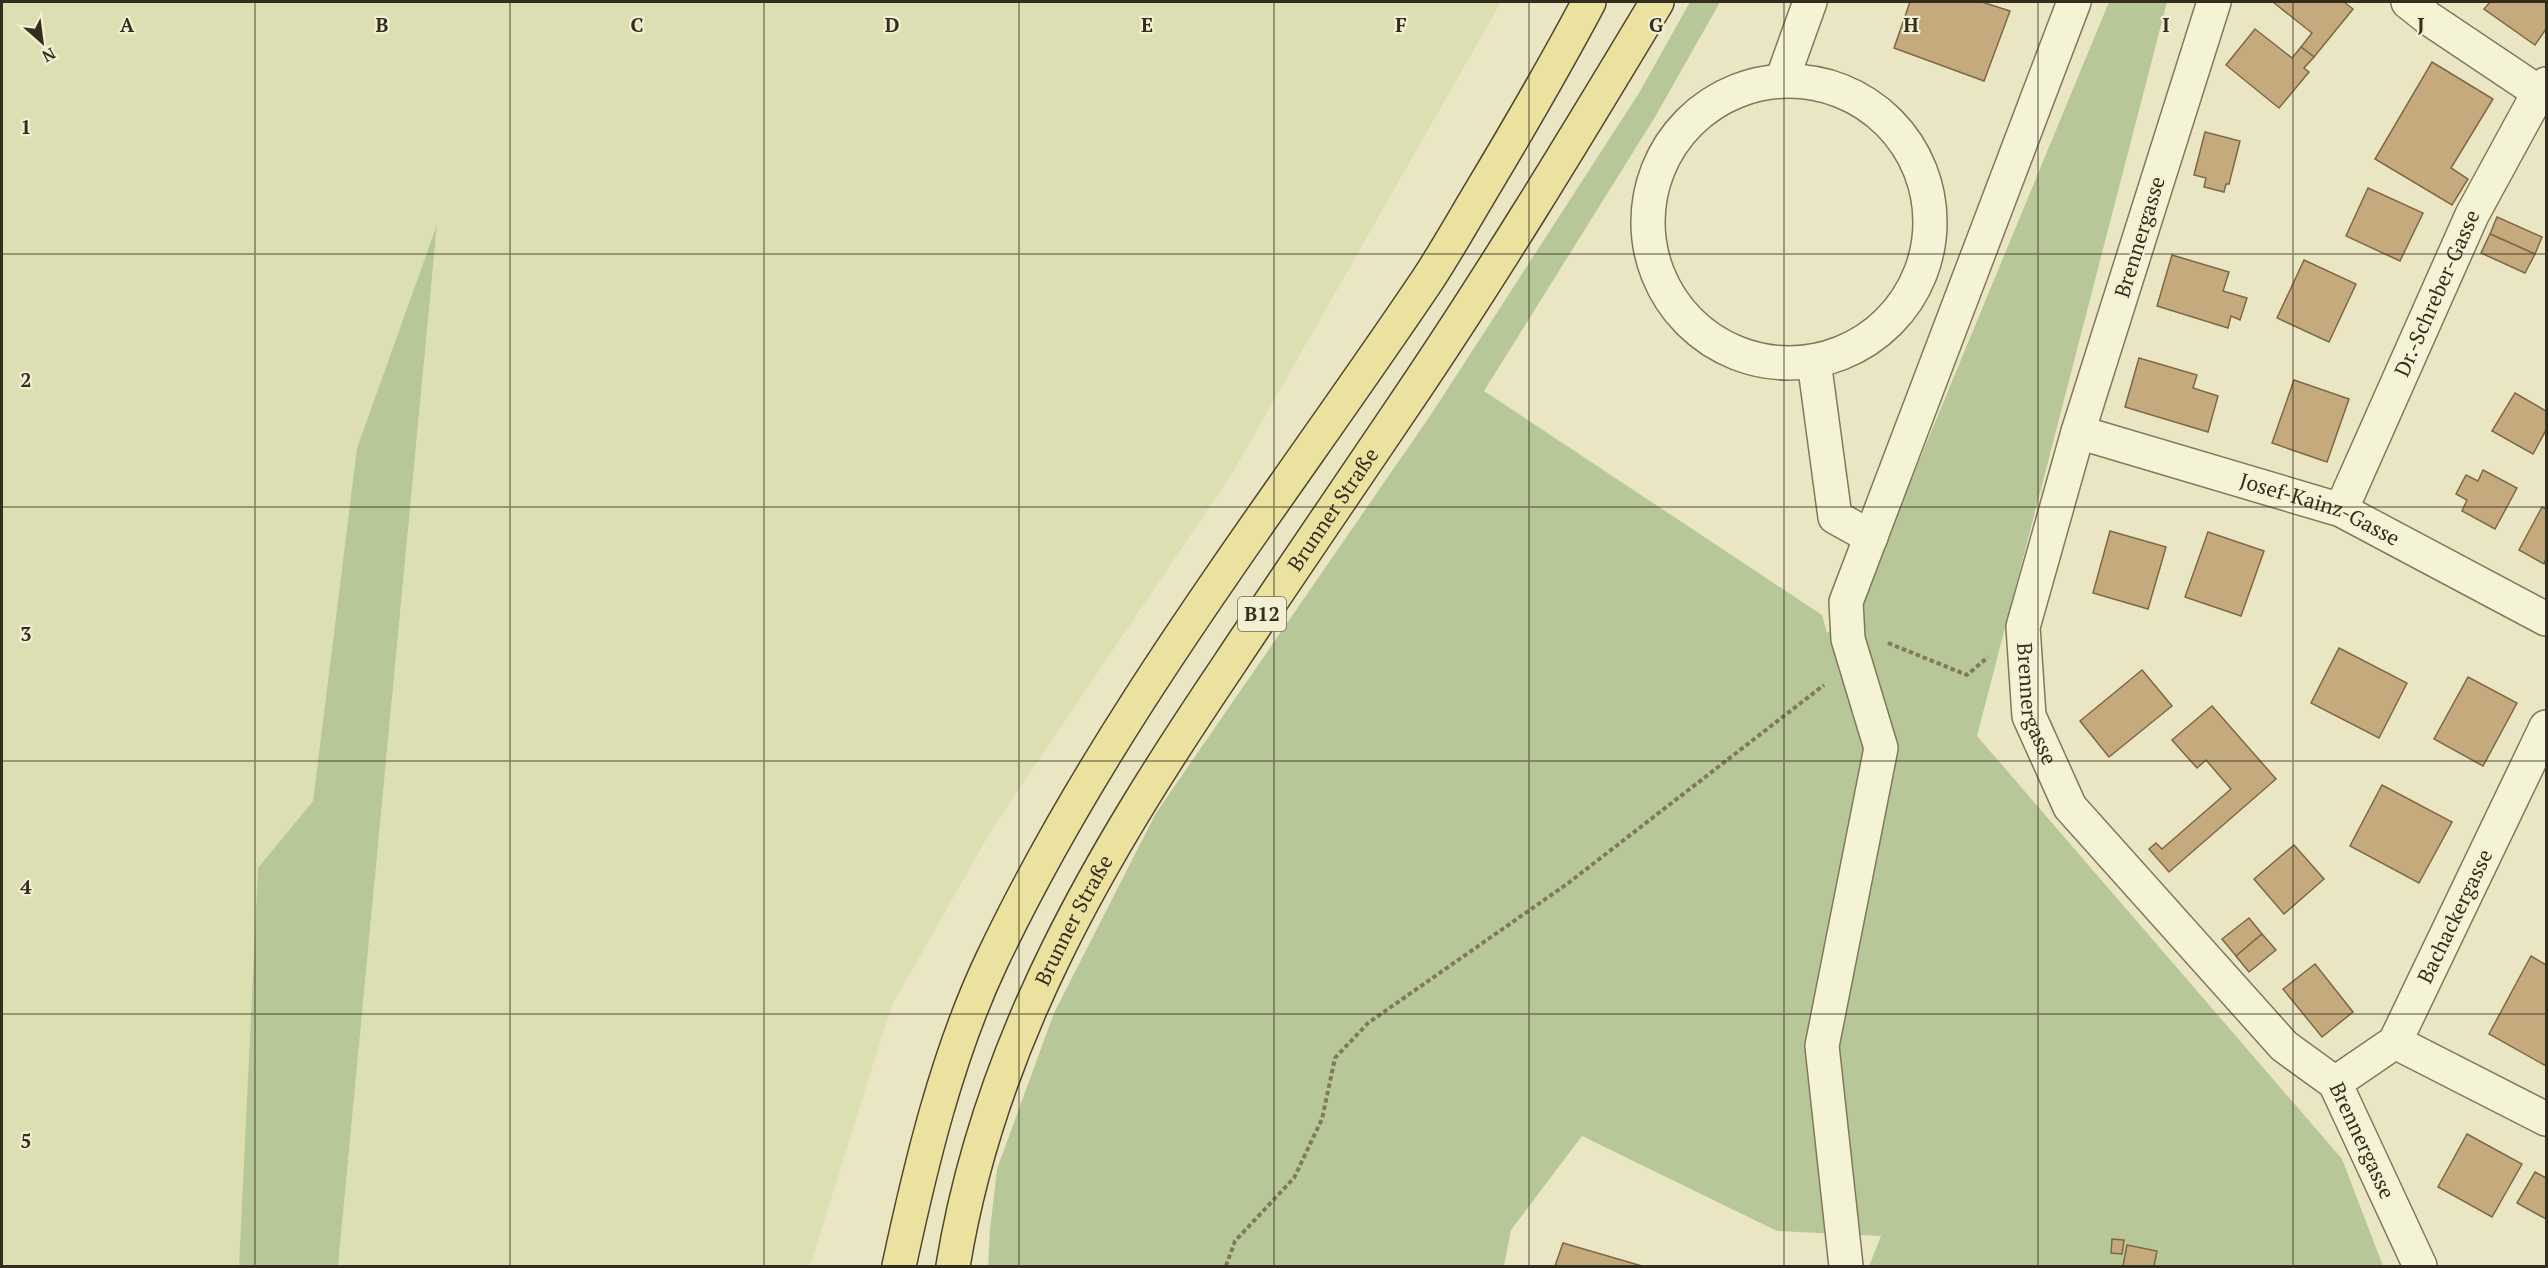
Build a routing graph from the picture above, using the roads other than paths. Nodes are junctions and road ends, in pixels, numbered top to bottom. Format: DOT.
graph roads {
  1 [pos="1589,2"];
  2 [pos="1657,2"];
  3 [pos="1810,2"];
  4 [pos="2074,2"];
  5 [pos="2214,2"];
  6 [pos="2408,2"];
  7 [pos="1782,80"];
  8 [pos="2544,91"];
  9 [pos="1814,361"];
  10 [pos="2078,432"];
  11 [pos="2341,510"];
  12 [pos="1871,537"];
  13 [pos="2547,619"];
  14 [pos="2547,727"];
  15 [pos="2395,1042"];
  16 [pos="2335,1083"];
  17 [pos="2547,1119"];
  18 [pos="899,1266"];
  19 [pos="953,1266"];
  20 [pos="1846,1266"];
  21 [pos="2420,1266"];
  1 -- 18 [label="main road, B12"];
  2 -- 19 [label="main road, Brunner Straße / B12"];
  3 -- 7 [label="street"];
  4 -- 12 [label="street"];
  5 -- 10 [label="street, Brennergasse"];
  6 -- 8 [label="street"];
  7 -- 9 [label="street"];
  7 -- 9 [label="street"];
  8 -- 11 [label="street, Dr.-Schreber-Gasse"];
  9 -- 12 [label="street"];
  10 -- 11 [label="street, Josef-Kainz-Gasse"];
  10 -- 16 [label="street, Brennergasse"];
  11 -- 13 [label="street, Josef-Kainz-Gasse"];
  12 -- 20 [label="street"];
  14 -- 15 [label="street, Bachackergasse"];
  15 -- 16 [label="street, Bachackergasse"];
  15 -- 17 [label="street"];
  16 -- 21 [label="street, Brennergasse"];
}
